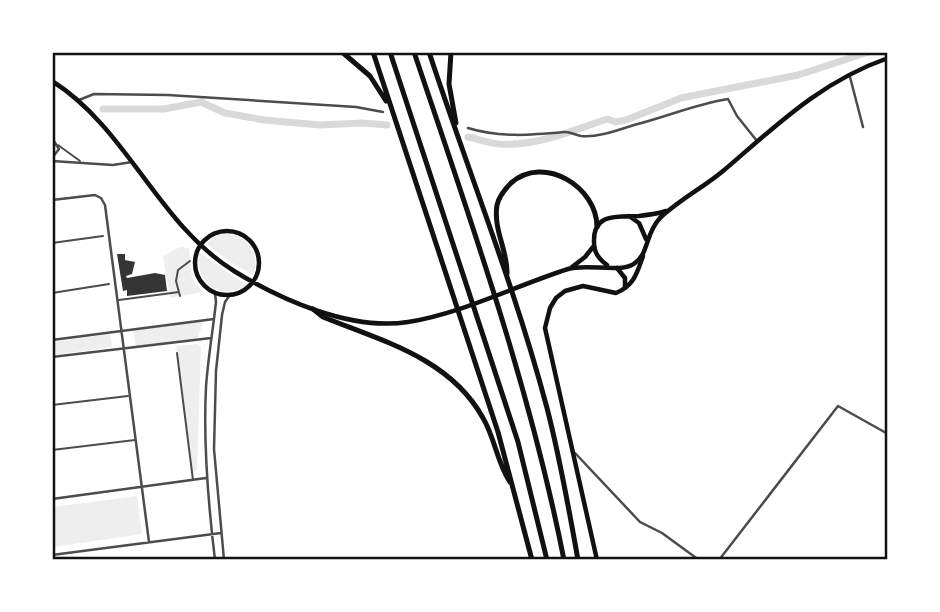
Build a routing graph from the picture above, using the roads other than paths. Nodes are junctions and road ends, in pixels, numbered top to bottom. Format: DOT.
graph roads {
  1 [pos="342,52"];
  2 [pos="373,52"];
  3 [pos="390,52"];
  4 [pos="414,52"];
  5 [pos="429,52"];
  6 [pos="451,52"];
  7 [pos="887,58"];
  8 [pos="849,73"];
  9 [pos="52,81"];
  10 [pos="79,100"];
  11 [pos="383,112"];
  12 [pos="863,127"];
  13 [pos="468,128"];
  14 [pos="399,132"];
  15 [pos="52,138"];
  16 [pos="460,139"];
  17 [pos="757,141"];
  18 [pos="58,145"];
  19 [pos="52,159"];
  20 [pos="132,162"];
  21 [pos="84,163"];
  22 [pos="52,200"];
  23 [pos="668,211"];
  24 [pos="628,216"];
  25 [pos="597,227"];
  26 [pos="103,236"];
  27 [pos="647,240"];
  28 [pos="52,243"];
  29 [pos="200,245"];
  30 [pos="594,247"];
  31 [pos="643,255"];
  32 [pos="190,261"];
  33 [pos="614,268"];
  34 [pos="570,269"];
  35 [pos="507,278"];
  36 [pos="254,282"];
  37 [pos="109,284"];
  38 [pos="625,289"];
  39 [pos="179,292"];
  40 [pos="52,293"];
  41 [pos="215,293"];
  42 [pos="229,295"];
  43 [pos="180,296"];
  44 [pos="118,300"];
  45 [pos="313,309"];
  46 [pos="214,319"];
  47 [pos="123,331"];
  48 [pos="211,338"];
  49 [pos="52,340"];
  50 [pos="125,348"];
  51 [pos="177,353"];
  52 [pos="52,357"];
  53 [pos="208,362"];
  54 [pos="216,371"];
  55 [pos="131,396"];
  56 [pos="52,405"];
  57 [pos="887,434"];
  58 [pos="136,440"];
  59 [pos="52,450"];
  60 [pos="575,453"];
  61 [pos="206,478"];
  62 [pos="193,481"];
  63 [pos="514,486"];
  64 [pos="142,487"];
  65 [pos="52,499"];
  66 [pos="221,533"];
  67 [pos="212,534"];
  68 [pos="149,542"];
  69 [pos="52,555"];
  70 [pos="215,559"];
  71 [pos="224,559"];
  72 [pos="532,559"];
  73 [pos="547,559"];
  74 [pos="564,559"];
  75 [pos="578,559"];
  76 [pos="597,559"];
  77 [pos="699,559"];
  78 [pos="719,559"];
  1 -- 14 [label="highway"];
  2 -- 14 [label="highway"];
  3 -- 73 [label="highway"];
  4 -- 74 [label="highway"];
  5 -- 16 [label="highway"];
  6 -- 16 [label="highway"];
  7 -- 8 [label="main road"];
  8 -- 12 [label="street"];
  8 -- 17 [label="main road"];
  9 -- 10 [label="main road"];
  10 -- 11 [label="street"];
  10 -- 20 [label="main road"];
  13 -- 17 [label="street"];
  14 -- 63 [label="highway"];
  15 -- 18 [label="street"];
  16 -- 35 [label="highway"];
  17 -- 23 [label="main road"];
  18 -- 19 [label="street"];
  18 -- 21 [label="street"];
  19 -- 21 [label="street"];
  20 -- 21 [label="street"];
  20 -- 29 [label="main road"];
  22 -- 44 [label="street"];
  23 -- 24 [label="main road"];
  23 -- 27 [label="main road"];
  24 -- 25 [label="main road"];
  24 -- 27 [label="main road"];
  25 -- 30 [label="main road"];
  25 -- 35 [label="highway"];
  26 -- 28 [label="street"];
  27 -- 31 [label="main road"];
  29 -- 36 [label="main road"];
  29 -- 36 [label="main road"];
  29 -- 41 [label="main road"];
  30 -- 33 [label="main road"];
  30 -- 34 [label="main road"];
  31 -- 33 [label="main road"];
  31 -- 38 [label="main road"];
  32 -- 39 [label="street"];
  33 -- 34 [label="main road"];
  33 -- 38 [label="main road"];
  34 -- 45 [label="main road"];
  35 -- 75 [label="highway"];
  36 -- 42 [label="main road"];
  36 -- 45 [label="main road"];
  37 -- 40 [label="street"];
  38 -- 60 [label="main road"];
  39 -- 43 [label="street"];
  39 -- 44 [label="street"];
  41 -- 42 [label="main road"];
  41 -- 46 [label="street"];
  42 -- 54 [label="street"];
  44 -- 47 [label="street"];
  45 -- 63 [label="highway"];
  46 -- 47 [label="street"];
  46 -- 48 [label="street"];
  47 -- 49 [label="street"];
  47 -- 50 [label="street"];
  48 -- 50 [label="street"];
  48 -- 53 [label="street"];
  50 -- 52 [label="street"];
  50 -- 55 [label="street"];
  51 -- 62 [label="street"];
  53 -- 54 [label="street"];
  53 -- 61 [label="street"];
  54 -- 66 [label="street"];
  55 -- 56 [label="street"];
  55 -- 58 [label="street"];
  57 -- 78 [label="street"];
  58 -- 59 [label="street"];
  58 -- 64 [label="street"];
  60 -- 76 [label="main road"];
  60 -- 77 [label="street"];
  61 -- 62 [label="street"];
  61 -- 67 [label="street"];
  62 -- 64 [label="street"];
  63 -- 72 [label="highway"];
  64 -- 65 [label="street"];
  64 -- 68 [label="street"];
  66 -- 67 [label="street"];
  66 -- 71 [label="street"];
  67 -- 68 [label="street"];
  67 -- 70 [label="street"];
  68 -- 69 [label="street"];
}
